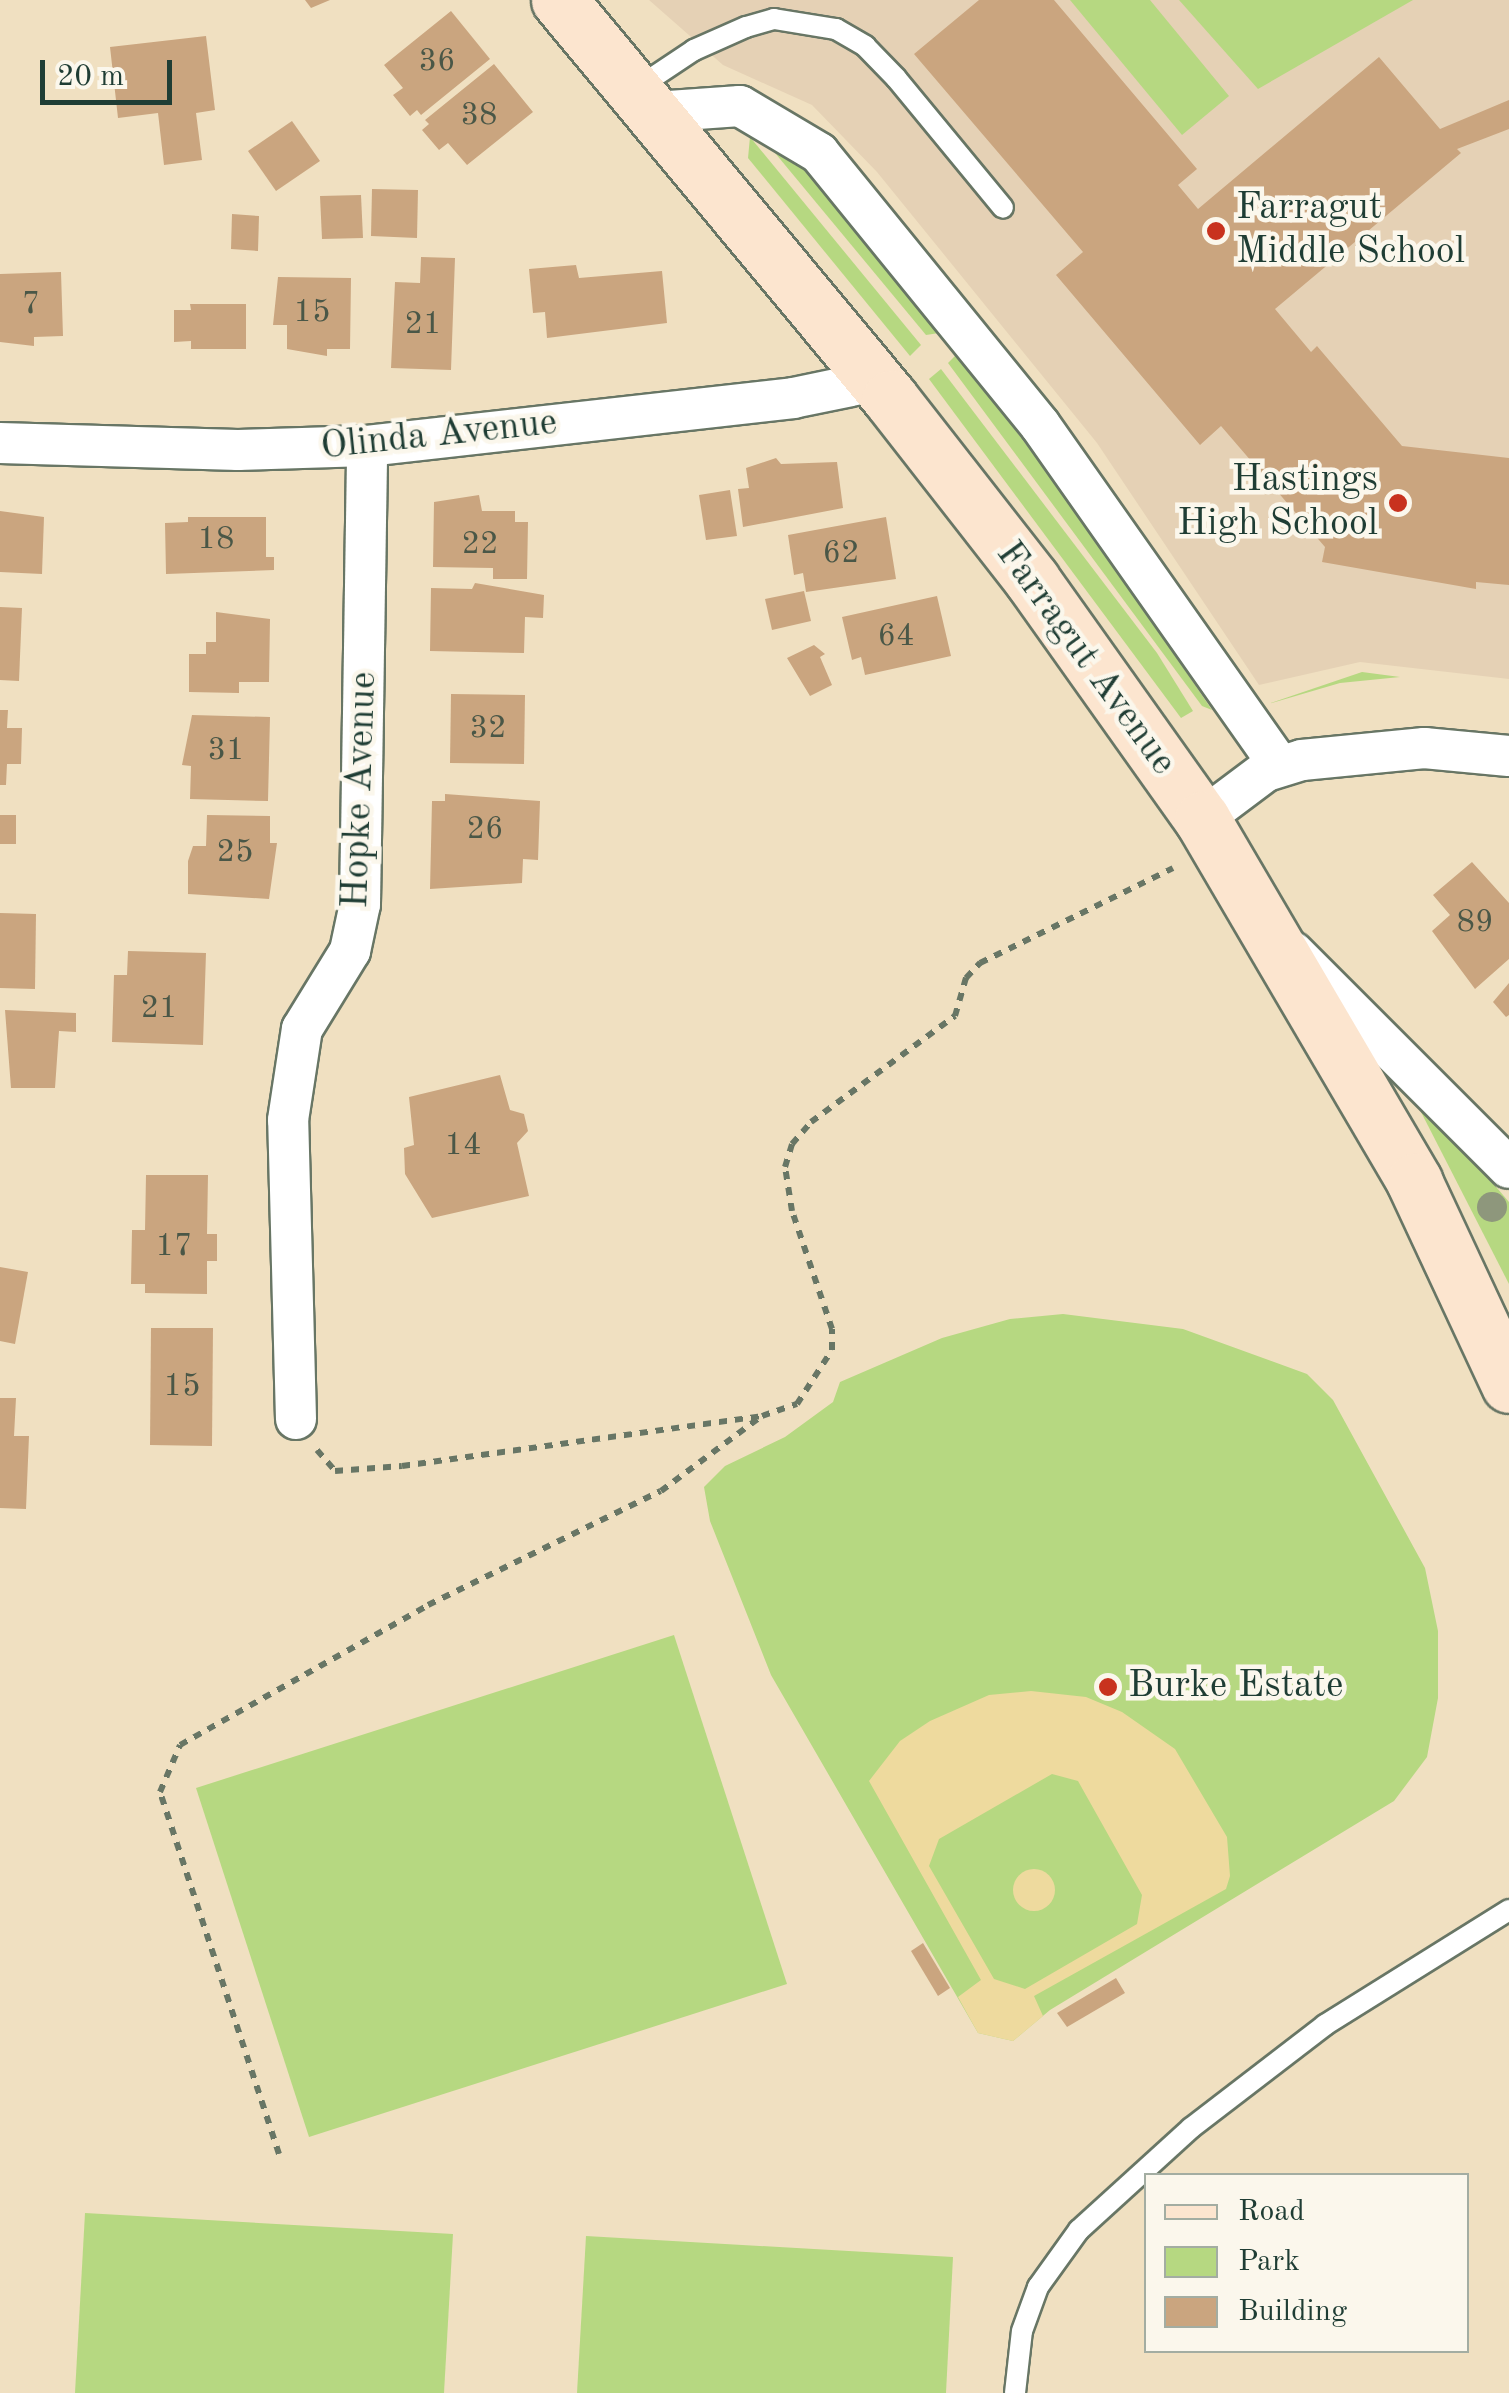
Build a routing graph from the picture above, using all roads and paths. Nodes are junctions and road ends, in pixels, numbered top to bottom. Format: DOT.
graph roads {
  1 [pos="560,0"];
  2 [pos="645,100"];
  3 [pos="1003,208"];
  4 [pos="874,381"];
  5 [pos="0,443"];
  6 [pos="366,446"];
  7 [pos="1509,756"];
  8 [pos="1279,765"];
  9 [pos="1202,819"];
  10 [pos="1173,868"];
  11 [pos="1274,935"];
  12 [pos="1509,1168"];
  13 [pos="1509,1386"];
  14 [pos="762,1416"];
  15 [pos="306,1434"];
  16 [pos="1509,1910"];
  17 [pos="279,2154"];
  18 [pos="1015,2393"];
  1 -- 2 [label="main road, Farragut Avenue"];
  2 -- 3 [label="lane"];
  2 -- 4 [label="main road, Farragut Avenue"];
  2 -- 8 [label="street"];
  4 -- 6 [label="street, Olinda Avenue"];
  4 -- 9 [label="main road, Farragut Avenue"];
  5 -- 6 [label="street, Olinda Avenue"];
  6 -- 15 [label="street, Hopke Avenue"];
  7 -- 8 [label="street"];
  8 -- 9 [label="street"];
  9 -- 11 [label="main road, Farragut Avenue"];
  10 -- 14 [label="path"];
  11 -- 12 [label="street"];
  11 -- 13 [label="main road, Farragut Avenue"];
  14 -- 15 [label="path"];
  14 -- 17 [label="path"];
  16 -- 18 [label="lane"];
}
